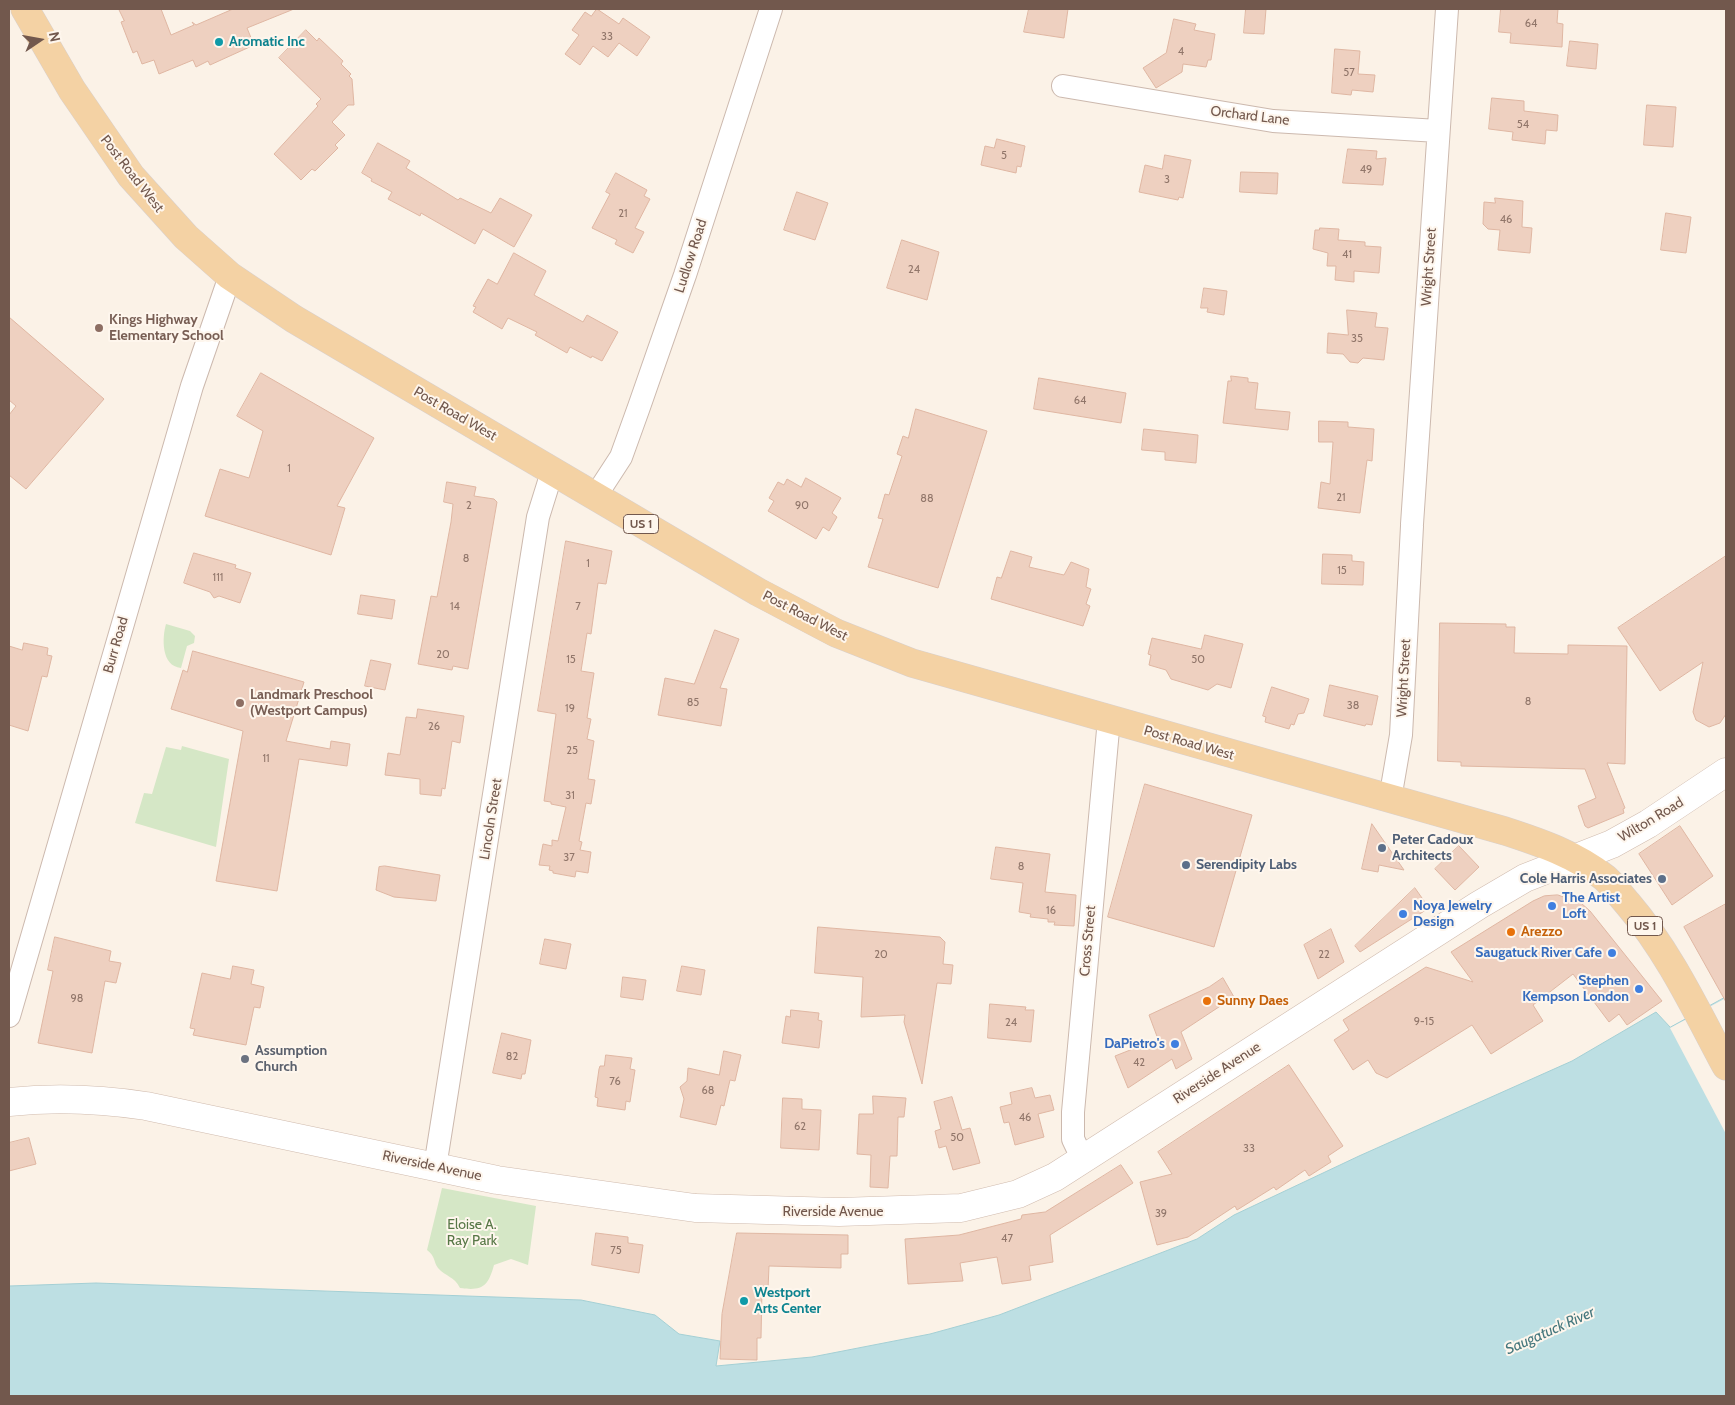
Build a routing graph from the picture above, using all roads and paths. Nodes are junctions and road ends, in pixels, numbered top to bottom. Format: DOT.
graph roads {
  1 [pos="25,9"];
  2 [pos="771,9"];
  3 [pos="1446,9"];
  4 [pos="1063,86"];
  5 [pos="1438,131"];
  6 [pos="230,276"];
  7 [pos="552,472"];
  8 [pos="595,498"];
  9 [pos="1109,719"];
  10 [pos="1726,772"];
  11 [pos="1390,799"];
  12 [pos="1572,859"];
  13 [pos="9,1016"];
  14 [pos="1726,1066"];
  15 [pos="9,1102"];
  16 [pos="1083,1160"];
  17 [pos="435,1167"];
  1 -- 6 [label="main road, Post Road West / US 1"];
  2 -- 8 [label="street, Ludlow Road"];
  3 -- 5 [label="street, Wright Street"];
  4 -- 5 [label="street, Orchard Lane"];
  5 -- 11 [label="street, Wright Street"];
  6 -- 7 [label="main road, Post Road West / US 1"];
  6 -- 13 [label="street, Burr Road"];
  7 -- 8 [label="main road, Post Road West / US 1"];
  7 -- 17 [label="street, Lincoln Street"];
  8 -- 9 [label="main road, Post Road West / US 1"];
  9 -- 11 [label="main road, Post Road West / US 1"];
  9 -- 16 [label="street, Cross Street"];
  10 -- 12 [label="main road, Wilton Road"];
  11 -- 12 [label="main road, Post Road West / US 1"];
  12 -- 14 [label="main road, Post Road West / US 1"];
  12 -- 16 [label="main road, Riverside Avenue"];
  15 -- 17 [label="main road, Riverside Avenue"];
  16 -- 17 [label="main road, Riverside Avenue"];
}
